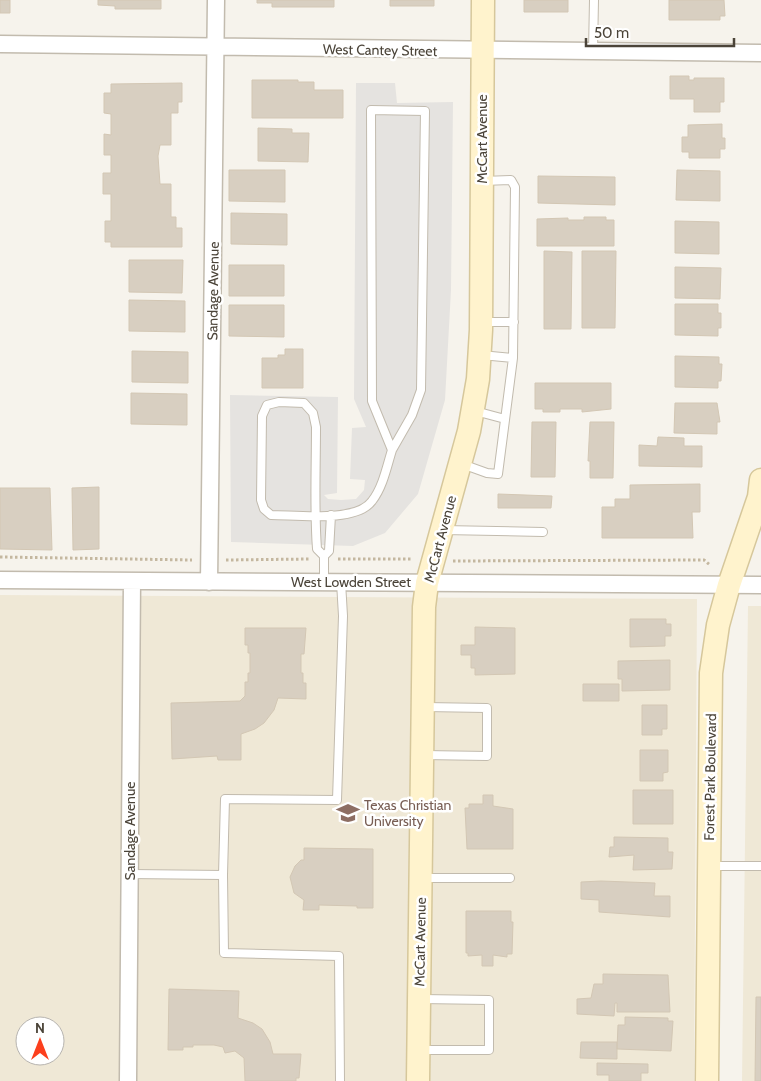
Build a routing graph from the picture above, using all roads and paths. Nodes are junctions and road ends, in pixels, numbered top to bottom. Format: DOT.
graph roads {
  1 [pos="216,0"];
  2 [pos="484,0"];
  3 [pos="594,0"];
  4 [pos="0,44"];
  5 [pos="216,48"];
  6 [pos="483,50"];
  7 [pos="593,52"];
  8 [pos="761,53"];
  9 [pos="482,182"];
  10 [pos="481,322"];
  11 [pos="514,322"];
  12 [pos="479,355"];
  13 [pos="513,358"];
  14 [pos="473,410"];
  15 [pos="505,420"];
  16 [pos="392,450"];
  17 [pos="460,463"];
  18 [pos="761,480"];
  19 [pos="331,515"];
  20 [pos="316,516"];
  21 [pos="441,530"];
  22 [pos="543,532"];
  23 [pos="0,557"];
  24 [pos="324,557"];
  25 [pos="209,560"];
  26 [pos="433,561"];
  27 [pos="710,565"];
  28 [pos="0,580"];
  29 [pos="132,581"];
  30 [pos="209,582"];
  31 [pos="324,582"];
  32 [pos="341,582"];
  33 [pos="427,583"];
  34 [pos="729,585"];
  35 [pos="761,585"];
  36 [pos="422,707"];
  37 [pos="422,755"];
  38 [pos="709,866"];
  39 [pos="761,866"];
  40 [pos="130,874"];
  41 [pos="223,875"];
  42 [pos="420,878"];
  43 [pos="510,878"];
  44 [pos="419,999"];
  45 [pos="418,1050"];
  46 [pos="128,1081"];
  47 [pos="340,1081"];
  48 [pos="418,1081"];
  49 [pos="707,1081"];
  1 -- 5 [label="street, Sandage Avenue"];
  2 -- 6 [label="street, McCart Avenue"];
  3 -- 7 [label="lane"];
  4 -- 5 [label="street, West Cantey Street"];
  5 -- 6 [label="street, West Cantey Street"];
  5 -- 25 [label="street, Sandage Avenue"];
  6 -- 7 [label="street, West Cantey Street"];
  6 -- 9 [label="street, McCart Avenue"];
  7 -- 8 [label="street, West Cantey Street"];
  9 -- 10 [label="street, McCart Avenue"];
  9 -- 11 [label="lane"];
  10 -- 11 [label="lane"];
  10 -- 12 [label="street, McCart Avenue"];
  11 -- 13 [label="lane"];
  12 -- 13 [label="lane"];
  12 -- 14 [label="street, McCart Avenue"];
  13 -- 15 [label="lane"];
  14 -- 15 [label="lane"];
  14 -- 17 [label="street, McCart Avenue"];
  15 -- 17 [label="lane"];
  16 -- 16 [label="lane"];
  16 -- 19 [label="lane"];
  17 -- 21 [label="street, McCart Avenue"];
  18 -- 34 [label="street, Forest Park Boulevard"];
  19 -- 20 [label="lane"];
  19 -- 24 [label="lane"];
  20 -- 20 [label="lane"];
  20 -- 24 [label="lane"];
  21 -- 22 [label="lane"];
  21 -- 26 [label="street, McCart Avenue"];
  23 -- 25 [label="path"];
  24 -- 25 [label="path"];
  24 -- 26 [label="path"];
  24 -- 31 [label="lane"];
  25 -- 30 [label="street, Sandage Avenue"];
  26 -- 27 [label="path"];
  26 -- 33 [label="street, McCart Avenue"];
  28 -- 29 [label="street, West Lowden Street"];
  29 -- 30 [label="street, West Lowden Street"];
  29 -- 40 [label="street, Sandage Avenue"];
  30 -- 31 [label="street, West Lowden Street"];
  31 -- 32 [label="street, West Lowden Street"];
  32 -- 33 [label="street, West Lowden Street"];
  32 -- 41 [label="lane"];
  33 -- 34 [label="street, West Lowden Street"];
  33 -- 36 [label="street, McCart Avenue"];
  34 -- 35 [label="street, West Lowden Street"];
  34 -- 38 [label="street, Forest Park Boulevard"];
  36 -- 37 [label="street, McCart Avenue"];
  36 -- 37 [label="lane"];
  37 -- 42 [label="street, McCart Avenue"];
  38 -- 39 [label="lane"];
  38 -- 49 [label="street, Forest Park Boulevard"];
  40 -- 41 [label="lane"];
  40 -- 46 [label="street, Sandage Avenue"];
  41 -- 47 [label="lane"];
  42 -- 43 [label="lane"];
  42 -- 44 [label="street, McCart Avenue"];
  44 -- 45 [label="street, McCart Avenue"];
  44 -- 45 [label="lane"];
  45 -- 48 [label="street, McCart Avenue"];
}
